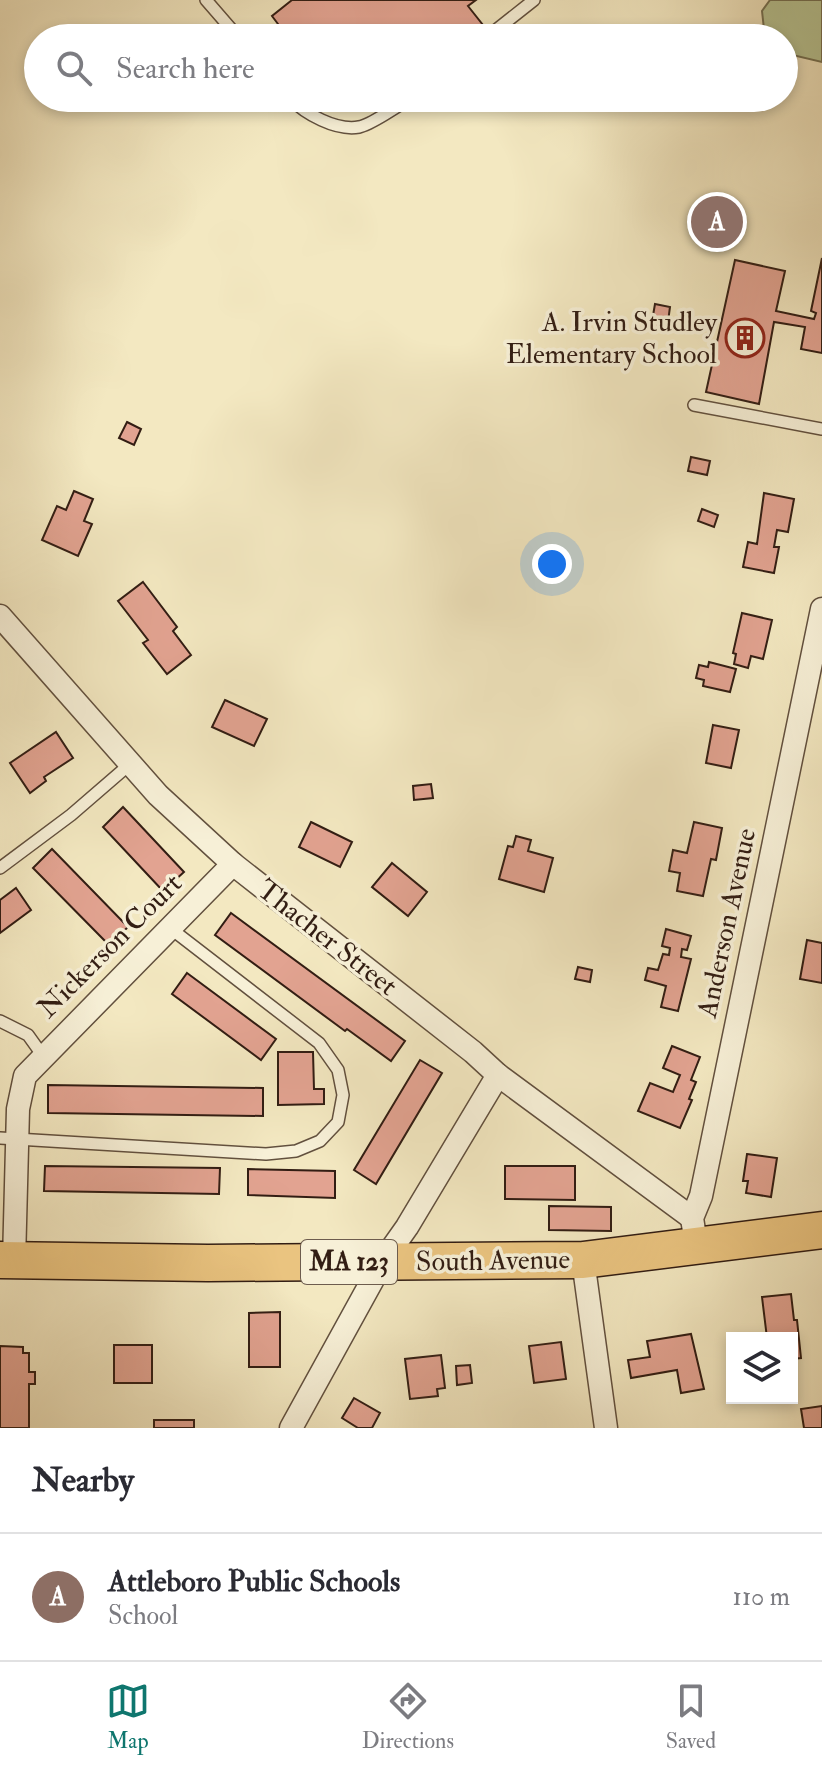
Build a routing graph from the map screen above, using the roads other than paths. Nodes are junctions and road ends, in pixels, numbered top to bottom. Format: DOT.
graph roads {
  1 [pos="206,0"];
  2 [pos="534,0"];
  3 [pos="227,24"];
  4 [pos="504,24"];
  5 [pos="305,112"];
  6 [pos="385,112"];
  7 [pos="694,405"];
  8 [pos="822,429"];
  9 [pos="822,609"];
  10 [pos="0,616"];
  11 [pos="130,764"];
  12 [pos="233,864"];
  13 [pos="0,868"];
  14 [pos="170,928"];
  15 [pos="0,1021"];
  16 [pos="43,1056"];
  17 [pos="498,1075"];
  18 [pos="9,1139"];
  19 [pos="822,1230"];
  20 [pos="695,1233"];
  21 [pos="7,1260"];
  22 [pos="583,1260"];
  23 [pos="383,1261"];
  24 [pos="291,1428"];
  25 [pos="606,1428"];
  1 -- 3 [label="lane"];
  2 -- 4 [label="lane"];
  5 -- 6 [label="lane"];
  7 -- 8 [label="lane"];
  9 -- 20 [label="street, Anderson Avenue"];
  10 -- 11 [label="street, Thacher Street"];
  11 -- 12 [label="street, Thacher Street"];
  11 -- 13 [label="lane"];
  12 -- 14 [label="street, Nickerson Court"];
  12 -- 17 [label="street, Thacher Street"];
  14 -- 16 [label="street, Nickerson Court"];
  14 -- 18 [label="lane"];
  15 -- 16 [label="lane"];
  16 -- 18 [label="street, Nickerson Court"];
  17 -- 20 [label="street, Thacher Street"];
  17 -- 23 [label="street"];
  18 -- 21 [label="street, Nickerson Court"];
  19 -- 20 [label="highway, MA 123"];
  20 -- 22 [label="highway, South Avenue / MA 123"];
  21 -- 23 [label="highway, South Avenue / MA 123"];
  22 -- 23 [label="highway, South Avenue / MA 123"];
  22 -- 25 [label="street"];
  23 -- 24 [label="street"];
}
